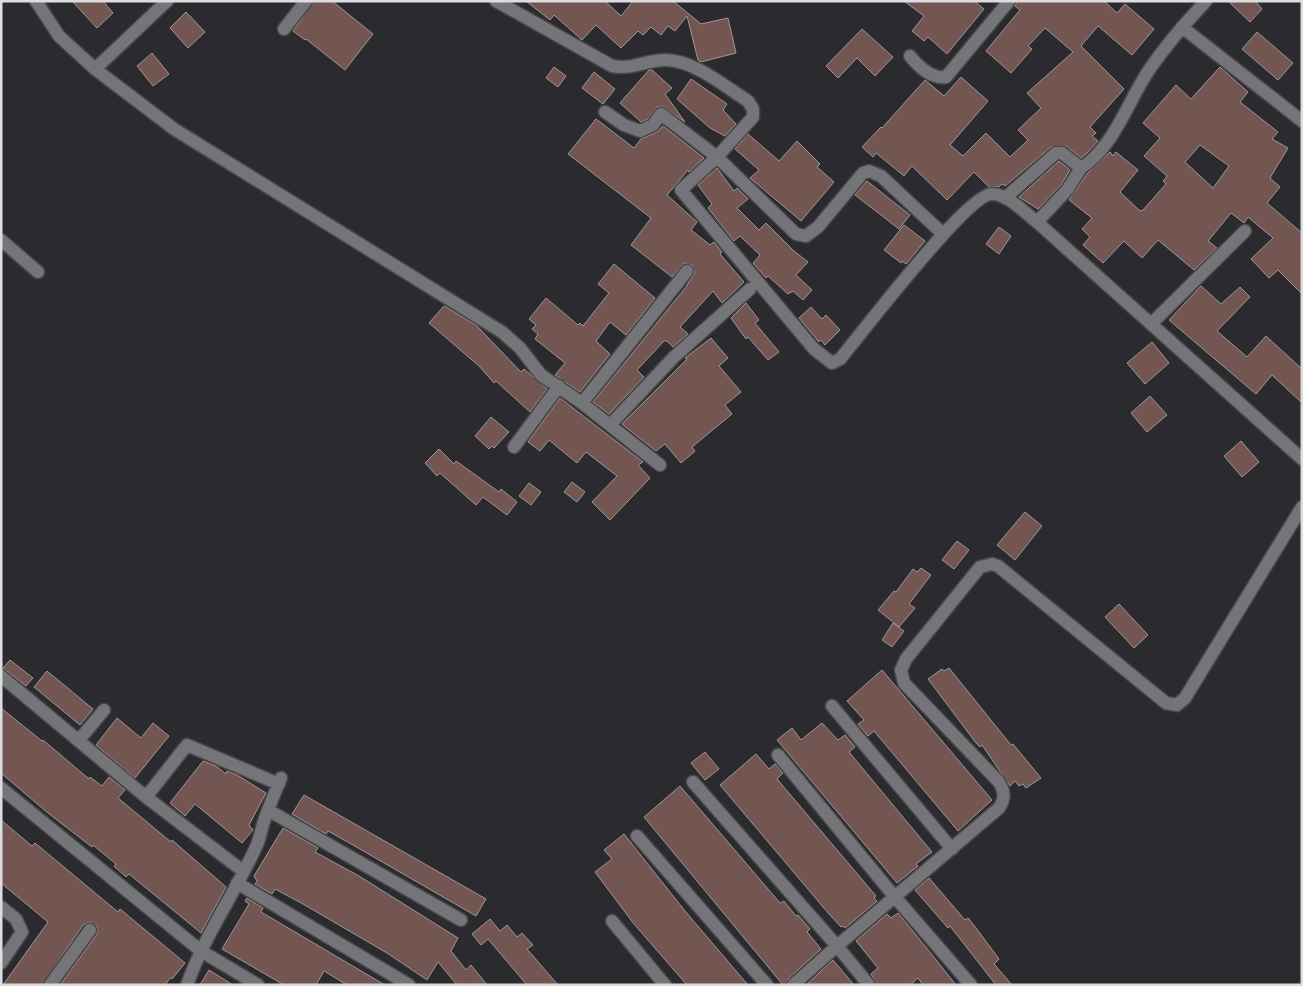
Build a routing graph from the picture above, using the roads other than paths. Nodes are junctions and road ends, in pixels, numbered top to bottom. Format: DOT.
graph roads {
  1 [pos="36,1"];
  2 [pos="166,1"];
  3 [pos="306,1"];
  4 [pos="496,1"];
  5 [pos="1009,1"];
  6 [pos="1206,1"];
  7 [pos="1182,27"];
  8 [pos="284,29"];
  9 [pos="910,56"];
  10 [pos="94,69"];
  11 [pos="605,112"];
  12 [pos="1302,122"];
  13 [pos="717,157"];
  14 [pos="1081,168"];
  15 [pos="1006,198"];
  16 [pos="1037,222"];
  17 [pos="1245,231"];
  18 [pos="943,234"];
  19 [pos="1,240"];
  20 [pos="687,271"];
  21 [pos="38,272"];
  22 [pos="750,289"];
  23 [pos="1151,324"];
  24 [pos="559,386"];
  25 [pos="582,402"];
  26 [pos="610,425"];
  27 [pos="514,447"];
  28 [pos="1302,459"];
  29 [pos="660,465"];
  30 [pos="1302,506"];
  31 [pos="1,676"];
  32 [pos="832,706"];
  33 [pos="104,710"];
  34 [pos="79,740"];
  35 [pos="778,755"];
  36 [pos="693,782"];
  37 [pos="1,788"];
  38 [pos="146,797"];
  39 [pos="268,810"];
  40 [pos="637,836"];
  41 [pos="952,849"];
  42 [pos="244,871"];
  43 [pos="237,883"];
  44 [pos="894,896"];
  45 [pos="1,907"];
  46 [pos="461,920"];
  47 [pos="612,921"];
  48 [pos="90,930"];
  49 [pos="837,946"];
  50 [pos="201,950"];
  51 [pos="1,962"];
  52 [pos="50,985"];
  53 [pos="188,985"];
  54 [pos="258,985"];
  55 [pos="409,985"];
  56 [pos="665,985"];
  57 [pos="767,985"];
  58 [pos="793,985"];
  59 [pos="869,985"];
  60 [pos="972,985"];
  1 -- 10 [label="street"];
  2 -- 10 [label="street"];
  3 -- 8 [label="street"];
  4 -- 13 [label="street"];
  5 -- 9 [label="street"];
  6 -- 7 [label="street"];
  7 -- 12 [label="street"];
  7 -- 14 [label="street"];
  10 -- 24 [label="street"];
  11 -- 13 [label="street"];
  13 -- 18 [label="street"];
  13 -- 18 [label="street"];
  14 -- 15 [label="street"];
  14 -- 16 [label="street"];
  15 -- 16 [label="street"];
  15 -- 18 [label="street"];
  16 -- 23 [label="street"];
  17 -- 23 [label="street"];
  19 -- 21 [label="street"];
  20 -- 25 [label="street"];
  22 -- 26 [label="street"];
  23 -- 28 [label="street"];
  24 -- 25 [label="street"];
  24 -- 27 [label="street"];
  25 -- 26 [label="street"];
  26 -- 29 [label="street"];
  30 -- 41 [label="street"];
  31 -- 34 [label="street"];
  32 -- 41 [label="street"];
  33 -- 34 [label="street"];
  34 -- 38 [label="street"];
  35 -- 44 [label="street"];
  36 -- 49 [label="street"];
  37 -- 50 [label="street"];
  38 -- 39 [label="street"];
  38 -- 42 [label="street"];
  39 -- 42 [label="street"];
  39 -- 46 [label="street"];
  40 -- 57 [label="street"];
  41 -- 44 [label="street"];
  42 -- 43 [label="street"];
  43 -- 50 [label="street"];
  43 -- 55 [label="street"];
  44 -- 49 [label="street"];
  44 -- 60 [label="street"];
  45 -- 51 [label="street"];
  47 -- 56 [label="street"];
  48 -- 52 [label="street"];
  49 -- 58 [label="street"];
  49 -- 59 [label="street"];
  50 -- 53 [label="street"];
  50 -- 54 [label="street"];
}
